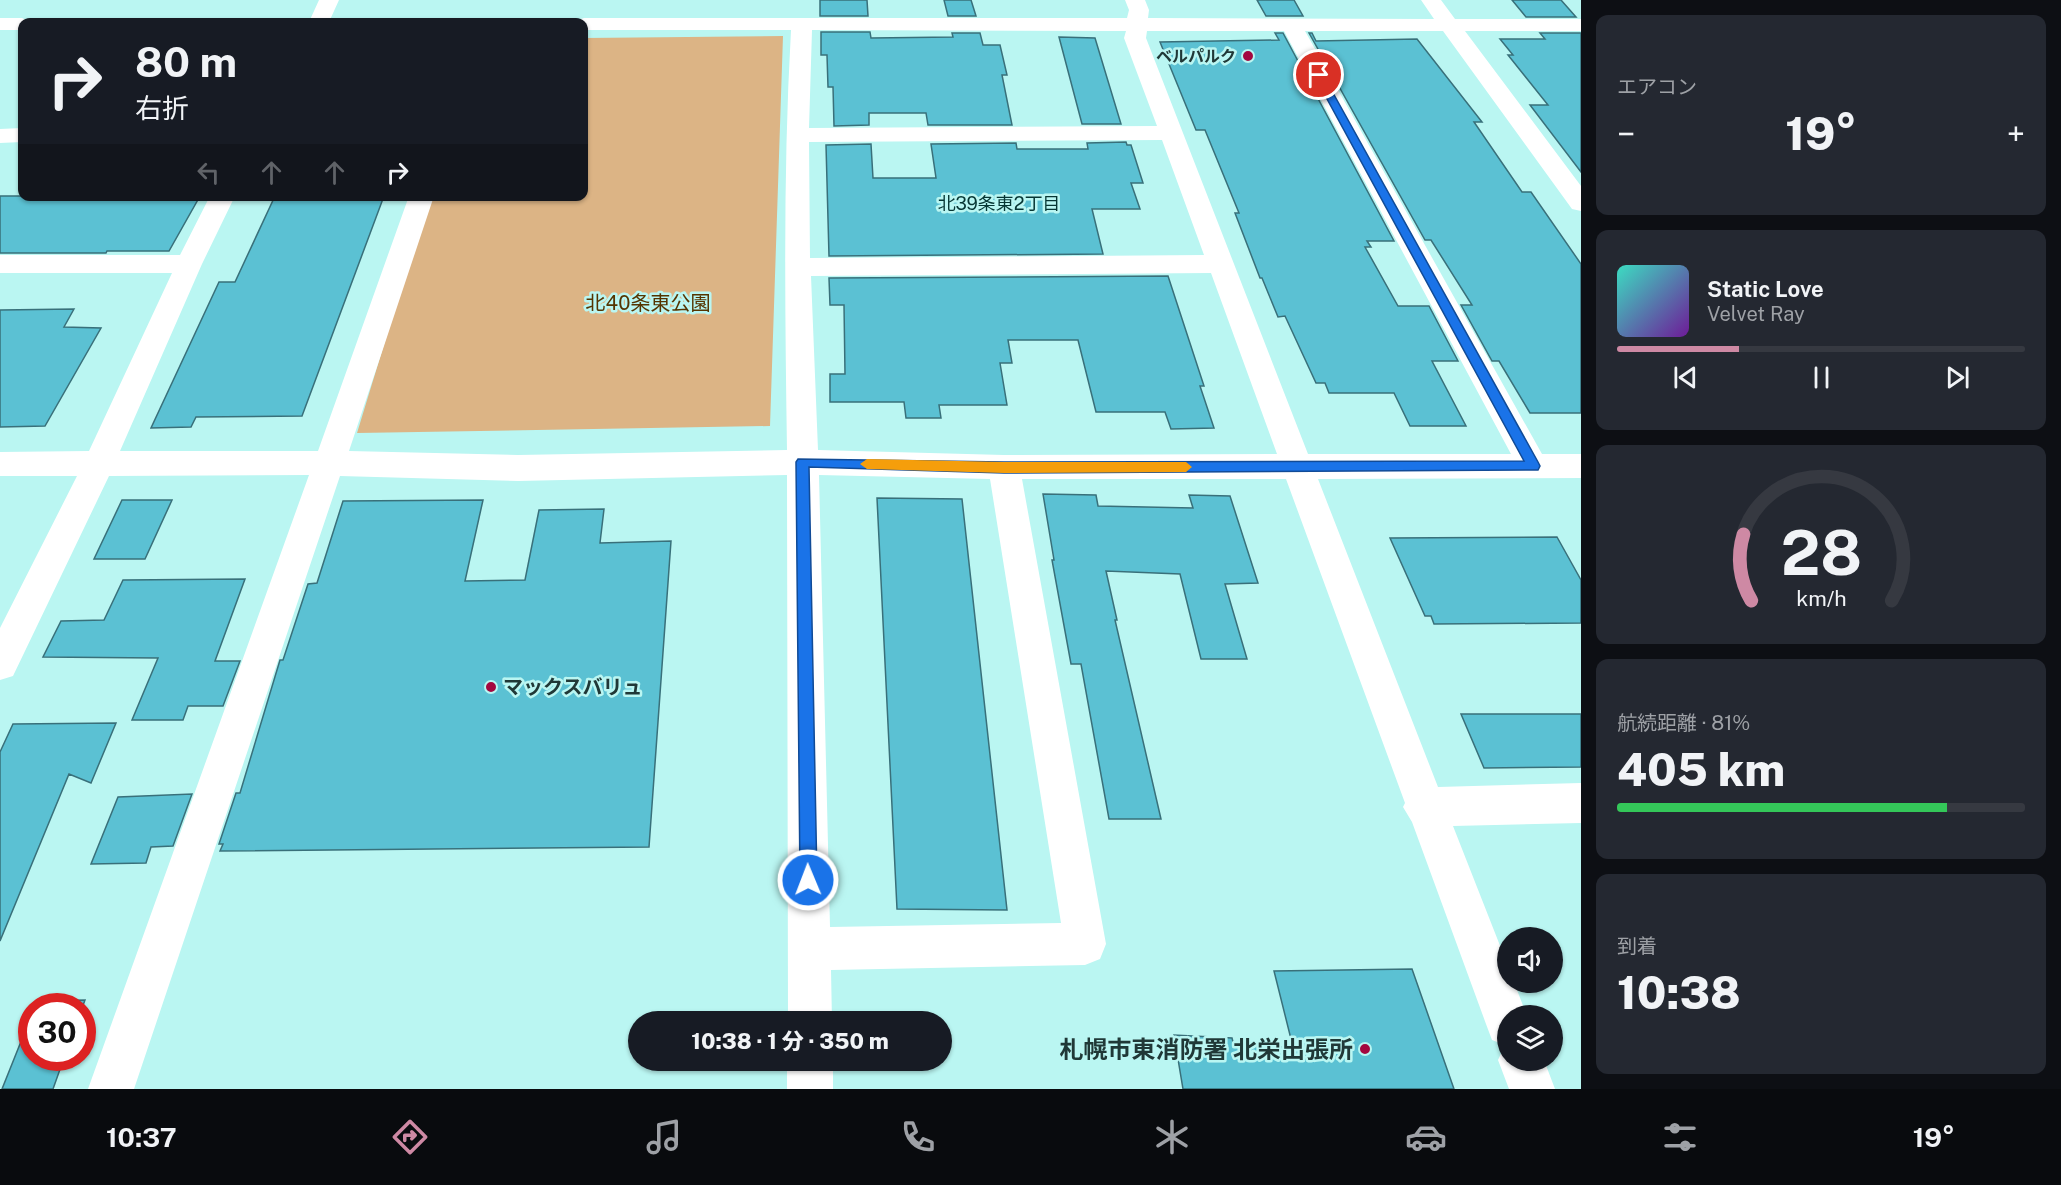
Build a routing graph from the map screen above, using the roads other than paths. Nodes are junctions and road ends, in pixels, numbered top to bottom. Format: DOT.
graph roads {
  1 [pos="329,0"];
  2 [pos="1431,0"];
  3 [pos="1136,12"];
  4 [pos="321,18"];
  5 [pos="781,18"];
  6 [pos="0,24"];
  7 [pos="18,24"];
  8 [pos="588,24"];
  9 [pos="1291,25"];
  10 [pos="1450,25"];
  11 [pos="1581,25"];
  12 [pos="1170,133"];
  13 [pos="0,135"];
  14 [pos="18,135"];
  15 [pos="797,135"];
  16 [pos="220,201"];
  17 [pos="420,201"];
  18 [pos="1581,203"];
  19 [pos="0,264"];
  20 [pos="189,264"];
  21 [pos="1220,264"];
  22 [pos="797,267"];
  23 [pos="803,462"];
  24 [pos="329,463"];
  25 [pos="0,464"];
  26 [pos="99,464"];
  27 [pos="1533,466"];
  28 [pos="1581,466"];
  29 [pos="1004,467"];
  30 [pos="1296,467"];
  31 [pos="0,664"];
  32 [pos="1581,803"];
  33 [pos="1423,807"];
  34 [pos="809,949"];
  35 [pos="1501,1005"];
  36 [pos="810,1011"];
  37 [pos="810,1071"];
  38 [pos="1525,1071"];
  39 [pos="111,1089"];
  40 [pos="810,1089"];
  41 [pos="1532,1089"];
  1 -- 4 [label="street"];
  2 -- 10 [label="street"];
  3 -- 5 [label="street"];
  3 -- 9 [label="street"];
  3 -- 12 [label="street"];
  5 -- 8 [label="street"];
  5 -- 15 [label="street"];
  6 -- 7 [label="street"];
  9 -- 10 [label="street"];
  9 -- 27 [label="street"];
  10 -- 11 [label="street"];
  10 -- 18 [label="street"];
  12 -- 15 [label="street"];
  12 -- 21 [label="street"];
  13 -- 14 [label="street"];
  15 -- 22 [label="street"];
  16 -- 20 [label="street"];
  17 -- 24 [label="street"];
  19 -- 20 [label="street"];
  20 -- 26 [label="street"];
  21 -- 22 [label="street"];
  21 -- 30 [label="street"];
  22 -- 23 [label="street"];
  23 -- 24 [label="street"];
  23 -- 29 [label="street"];
  23 -- 34 [label="street"];
  24 -- 26 [label="street"];
  24 -- 39 [label="street"];
  25 -- 26 [label="street"];
  26 -- 31 [label="street"];
  27 -- 28 [label="street"];
  27 -- 30 [label="street"];
  29 -- 30 [label="street"];
  29 -- 34 [label="street"];
  30 -- 33 [label="street"];
  32 -- 33 [label="street"];
  33 -- 35 [label="street"];
  34 -- 36 [label="street"];
  37 -- 40 [label="street"];
  38 -- 41 [label="street"];
}
